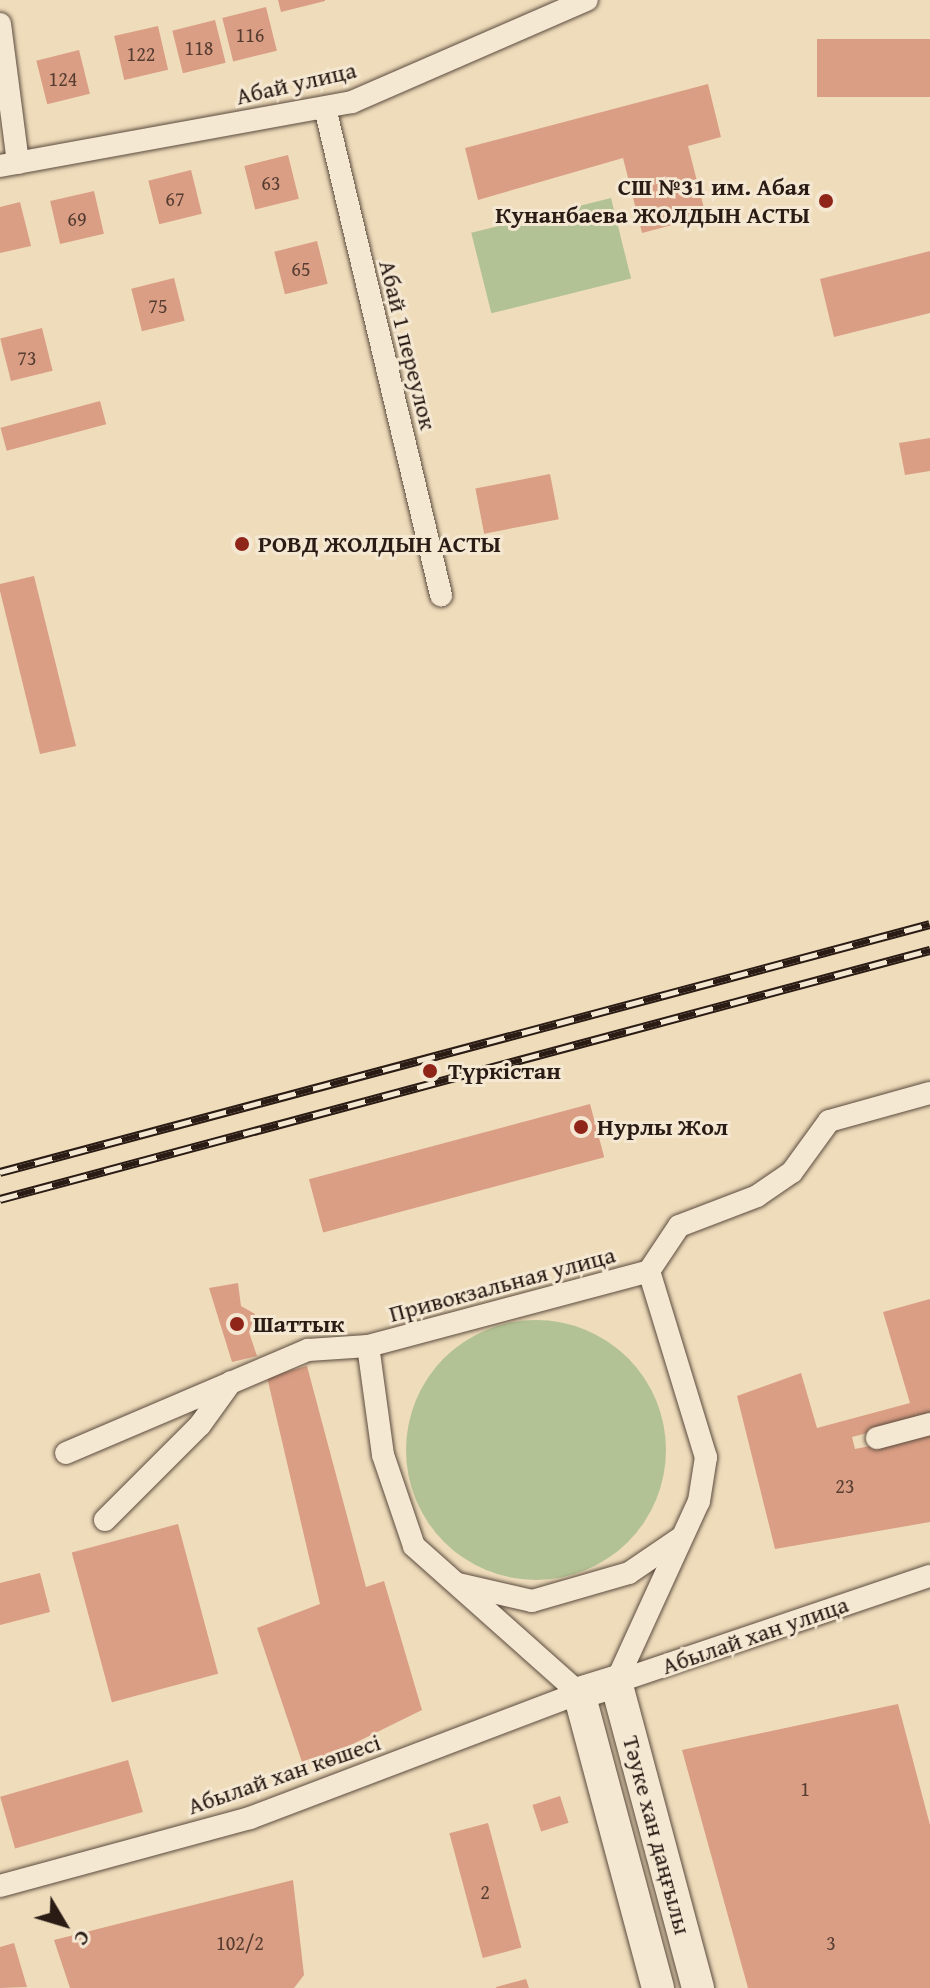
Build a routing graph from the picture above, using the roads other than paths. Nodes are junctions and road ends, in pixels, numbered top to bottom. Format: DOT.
graph roads {
  1 [pos="587,0"];
  2 [pos="0,24"];
  3 [pos="325,108"];
  4 [pos="9,164"];
  5 [pos="441,595"];
  6 [pos="930,1093"];
  7 [pos="649,1271"];
  8 [pos="368,1346"];
  9 [pos="232,1381"];
  10 [pos="930,1424"];
  11 [pos="877,1438"];
  12 [pos="66,1453"];
  13 [pos="105,1520"];
  14 [pos="683,1537"];
  15 [pos="439,1575"];
  16 [pos="930,1576"];
  17 [pos="616,1682"];
  18 [pos="579,1693"];
  19 [pos="0,1886"];
  20 [pos="658,1988"];
  21 [pos="698,1988"];
  1 -- 3 [label="street, Абай улица"];
  2 -- 4 [label="street"];
  3 -- 4 [label="street, Абай улица"];
  3 -- 5 [label="street, Абай 1 переулок"];
  6 -- 7 [label="street, Привокзальная улица"];
  7 -- 8 [label="street, Привокзальная улица"];
  7 -- 14 [label="street, Привокзальная улица"];
  8 -- 9 [label="street, Привокзальная улица"];
  8 -- 15 [label="street, Привокзальная улица"];
  9 -- 12 [label="street, Привокзальная улица"];
  9 -- 13 [label="street"];
  10 -- 11 [label="street"];
  14 -- 15 [label="street, Привокзальная улица"];
  14 -- 17 [label="street, Привокзальная улица"];
  15 -- 18 [label="street, Привокзальная улица"];
  16 -- 17 [label="street, Абылай хан улица"];
  17 -- 18 [label="street, Абылай хан улица"];
  17 -- 21 [label="street, Тәуке хан даңғылы"];
  18 -- 19 [label="street, Абылай хан көшесі"];
  18 -- 20 [label="street, Тәуке хан даңғылы"];
}
